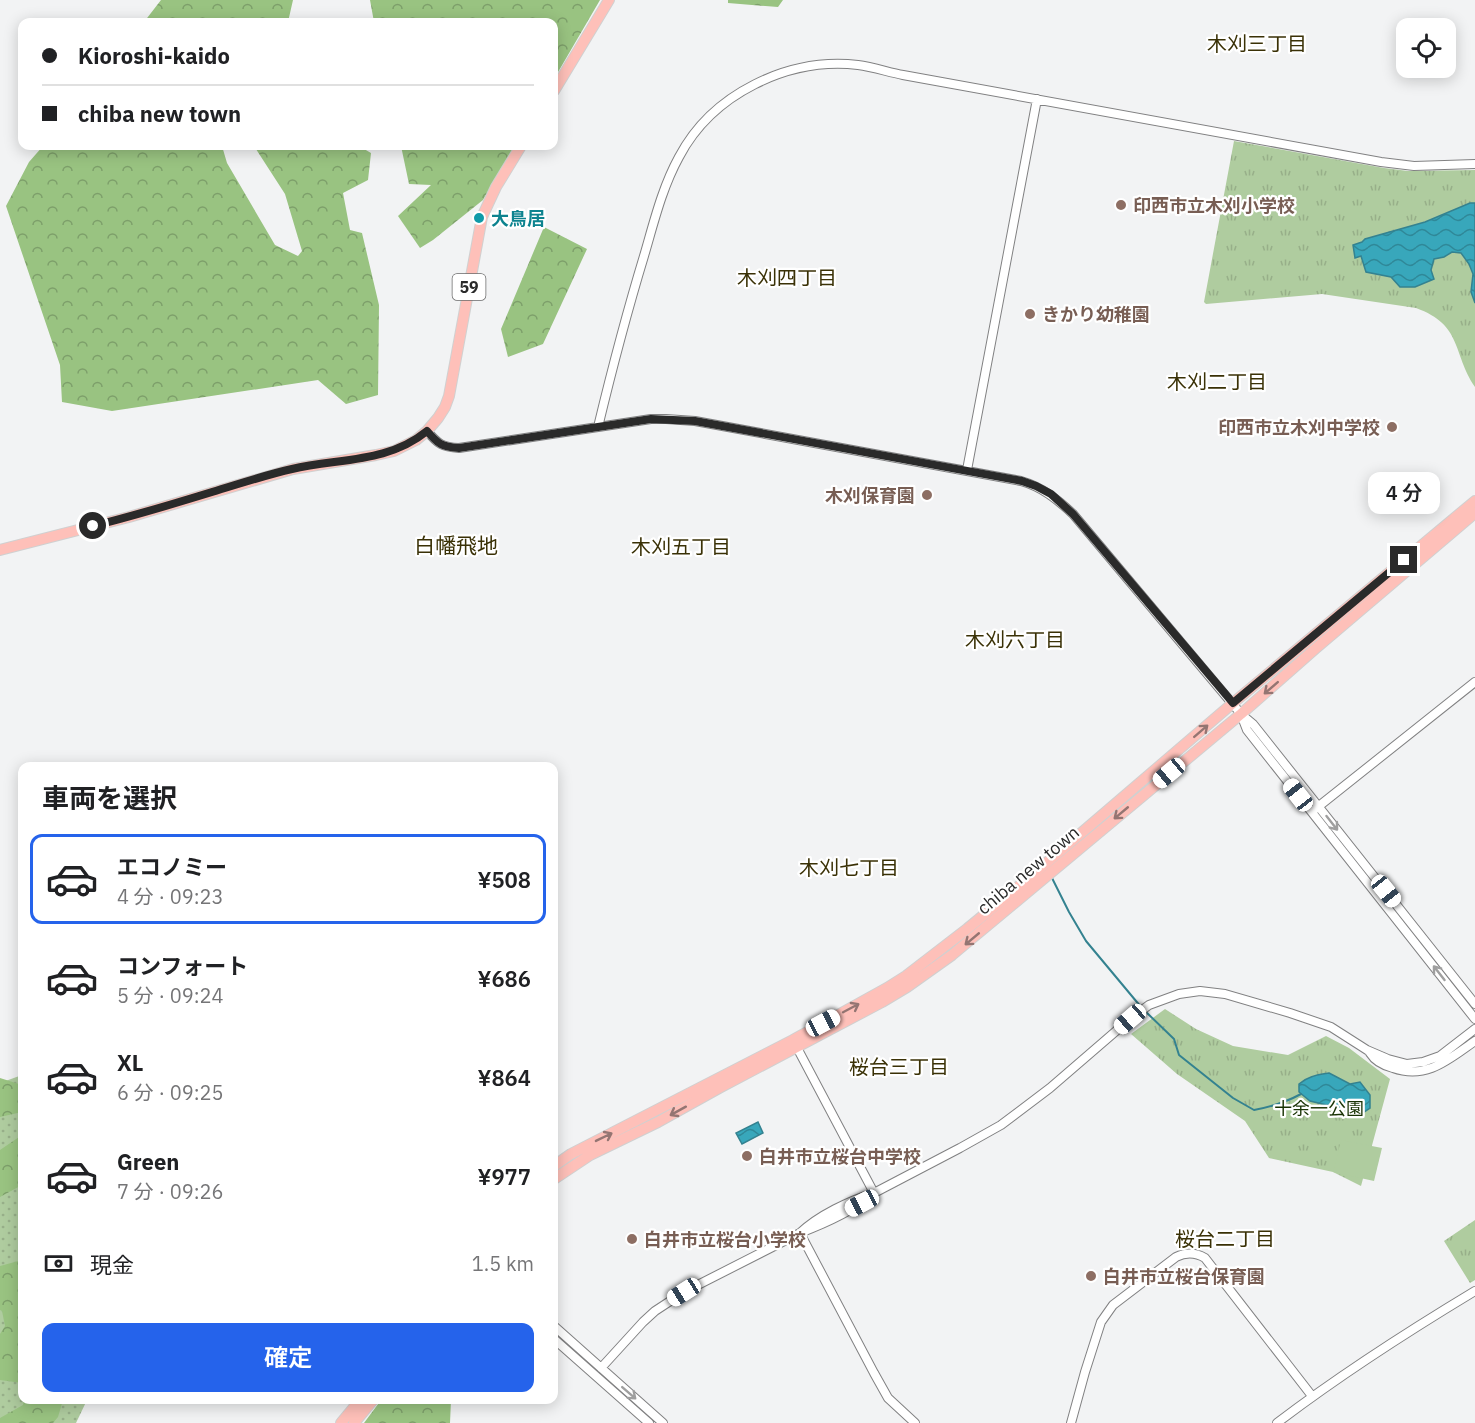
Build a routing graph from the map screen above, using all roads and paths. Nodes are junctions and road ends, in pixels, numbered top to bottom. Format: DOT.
graph roads {
  1 [pos="609,0"];
  2 [pos="558,85"];
  3 [pos="1036,99"];
  4 [pos="519,150"];
  5 [pos="1475,164"];
  6 [pos="598,427"];
  7 [pos="427,431"];
  8 [pos="967,470"];
  9 [pos="1475,501"];
  10 [pos="1475,513"];
  11 [pos="0,550"];
  12 [pos="1475,682"];
  13 [pos="1233,703"];
  14 [pos="1241,714"];
  15 [pos="1315,809"];
  16 [pos="1475,1004"];
  17 [pos="1475,1019"];
  18 [pos="1475,1029"];
  19 [pos="1475,1041"];
  20 [pos="795,1044"];
  21 [pos="1367,1050"];
  22 [pos="558,1163"];
  23 [pos="558,1176"];
  24 [pos="874,1193"];
  25 [pos="800,1233"];
  26 [pos="1475,1291"];
  27 [pos="558,1330"];
  28 [pos="558,1343"];
  29 [pos="601,1368"];
  30 [pos="1312,1396"];
  31 [pos="357,1404"];
  32 [pos="370,1404"];
  33 [pos="341,1423"];
  34 [pos="354,1423"];
  35 [pos="649,1423"];
  36 [pos="663,1423"];
  37 [pos="915,1423"];
  38 [pos="1071,1423"];
  39 [pos="1277,1423"];
  1 -- 2 [label="main road"];
  3 -- 5 [label="street"];
  3 -- 6 [label="street"];
  3 -- 8 [label="street"];
  4 -- 7 [label="main road, 59"];
  6 -- 7 [label="street"];
  6 -- 8 [label="street"];
  7 -- 11 [label="main road, 59"];
  8 -- 13 [label="street"];
  9 -- 13 [label="main road, chiba new town"];
  10 -- 14 [label="main road, chiba new town, one-way"];
  12 -- 15 [label="street"];
  13 -- 14 [label="street"];
  20 -- 13 [label="main road, chiba new town, one-way"];
  14 -- 15 [label="street"];
  14 -- 20 [label="main road, chiba new town, one-way"];
  15 -- 16 [label="street, one-way"];
  17 -- 15 [label="street, one-way"];
  18 -- 21 [label="street"];
  19 -- 21 [label="street"];
  22 -- 20 [label="main road, chiba new town, one-way"];
  20 -- 23 [label="main road, chiba new town, one-way"];
  20 -- 24 [label="street"];
  21 -- 24 [label="street"];
  24 -- 25 [label="street"];
  25 -- 29 [label="street"];
  25 -- 37 [label="street"];
  26 -- 30 [label="street"];
  27 -- 29 [label="street"];
  28 -- 35 [label="street"];
  29 -- 36 [label="street, one-way"];
  30 -- 38 [label="street"];
  30 -- 39 [label="street"];
  31 -- 33 [label="main road"];
  32 -- 34 [label="main road"];
}
